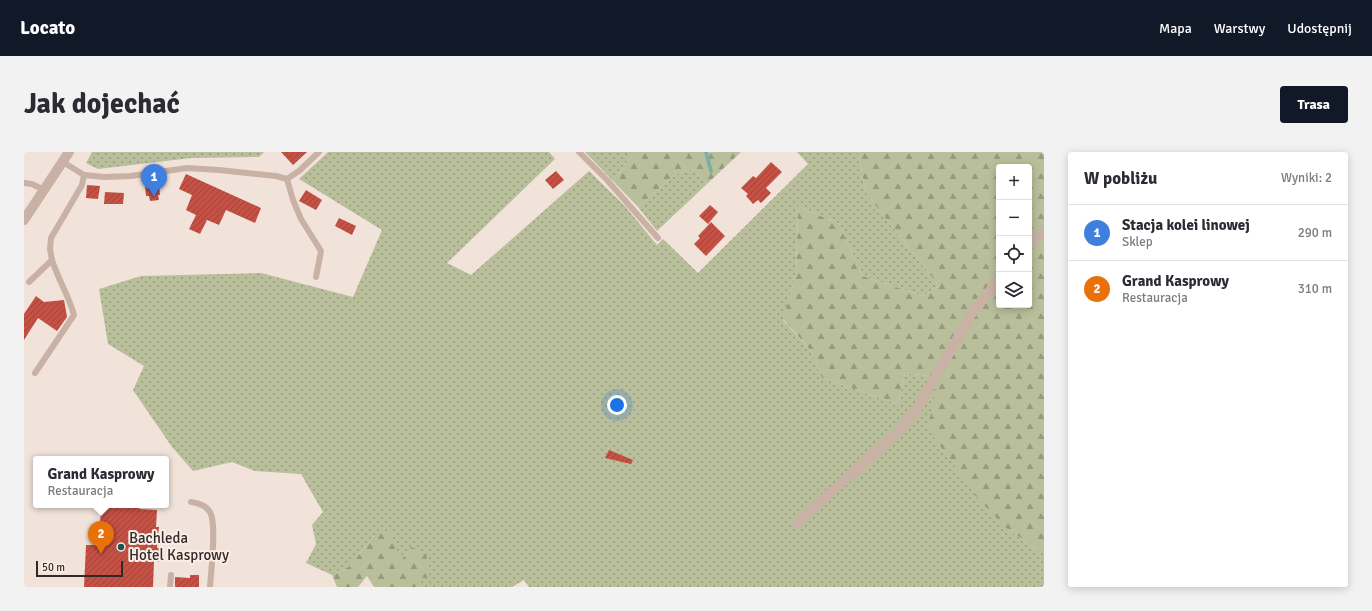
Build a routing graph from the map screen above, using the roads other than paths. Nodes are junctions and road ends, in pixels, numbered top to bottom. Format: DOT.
graph roads {
  1 [pos="70,152"];
  2 [pos="319,152"];
  3 [pos="579,152"];
  4 [pos="63,162"];
  5 [pos="84,175"];
  6 [pos="287,179"];
  7 [pos="24,183"];
  8 [pos="44,190"];
  9 [pos="24,220"];
  10 [pos="1044,232"];
  11 [pos="658,238"];
  12 [pos="1032,242"];
  13 [pos="52,260"];
  14 [pos="316,277"];
  15 [pos="29,282"];
  16 [pos="996,284"];
  17 [pos="35,373"];
  18 [pos="191,502"];
  19 [pos="798,523"];
  20 [pos="171,576"];
  21 [pos="170,587"];
  22 [pos="210,587"];
  1 -- 4 [label="street"];
  2 -- 6 [label="lane"];
  3 -- 11 [label="lane"];
  4 -- 5 [label="lane"];
  4 -- 8 [label="street"];
  5 -- 6 [label="lane"];
  5 -- 13 [label="lane"];
  6 -- 14 [label="lane"];
  7 -- 8 [label="lane"];
  8 -- 9 [label="street"];
  10 -- 12 [label="street"];
  13 -- 15 [label="lane"];
  13 -- 17 [label="lane"];
  16 -- 19 [label="street"];
  18 -- 22 [label="lane"];
  20 -- 21 [label="lane"];
}
